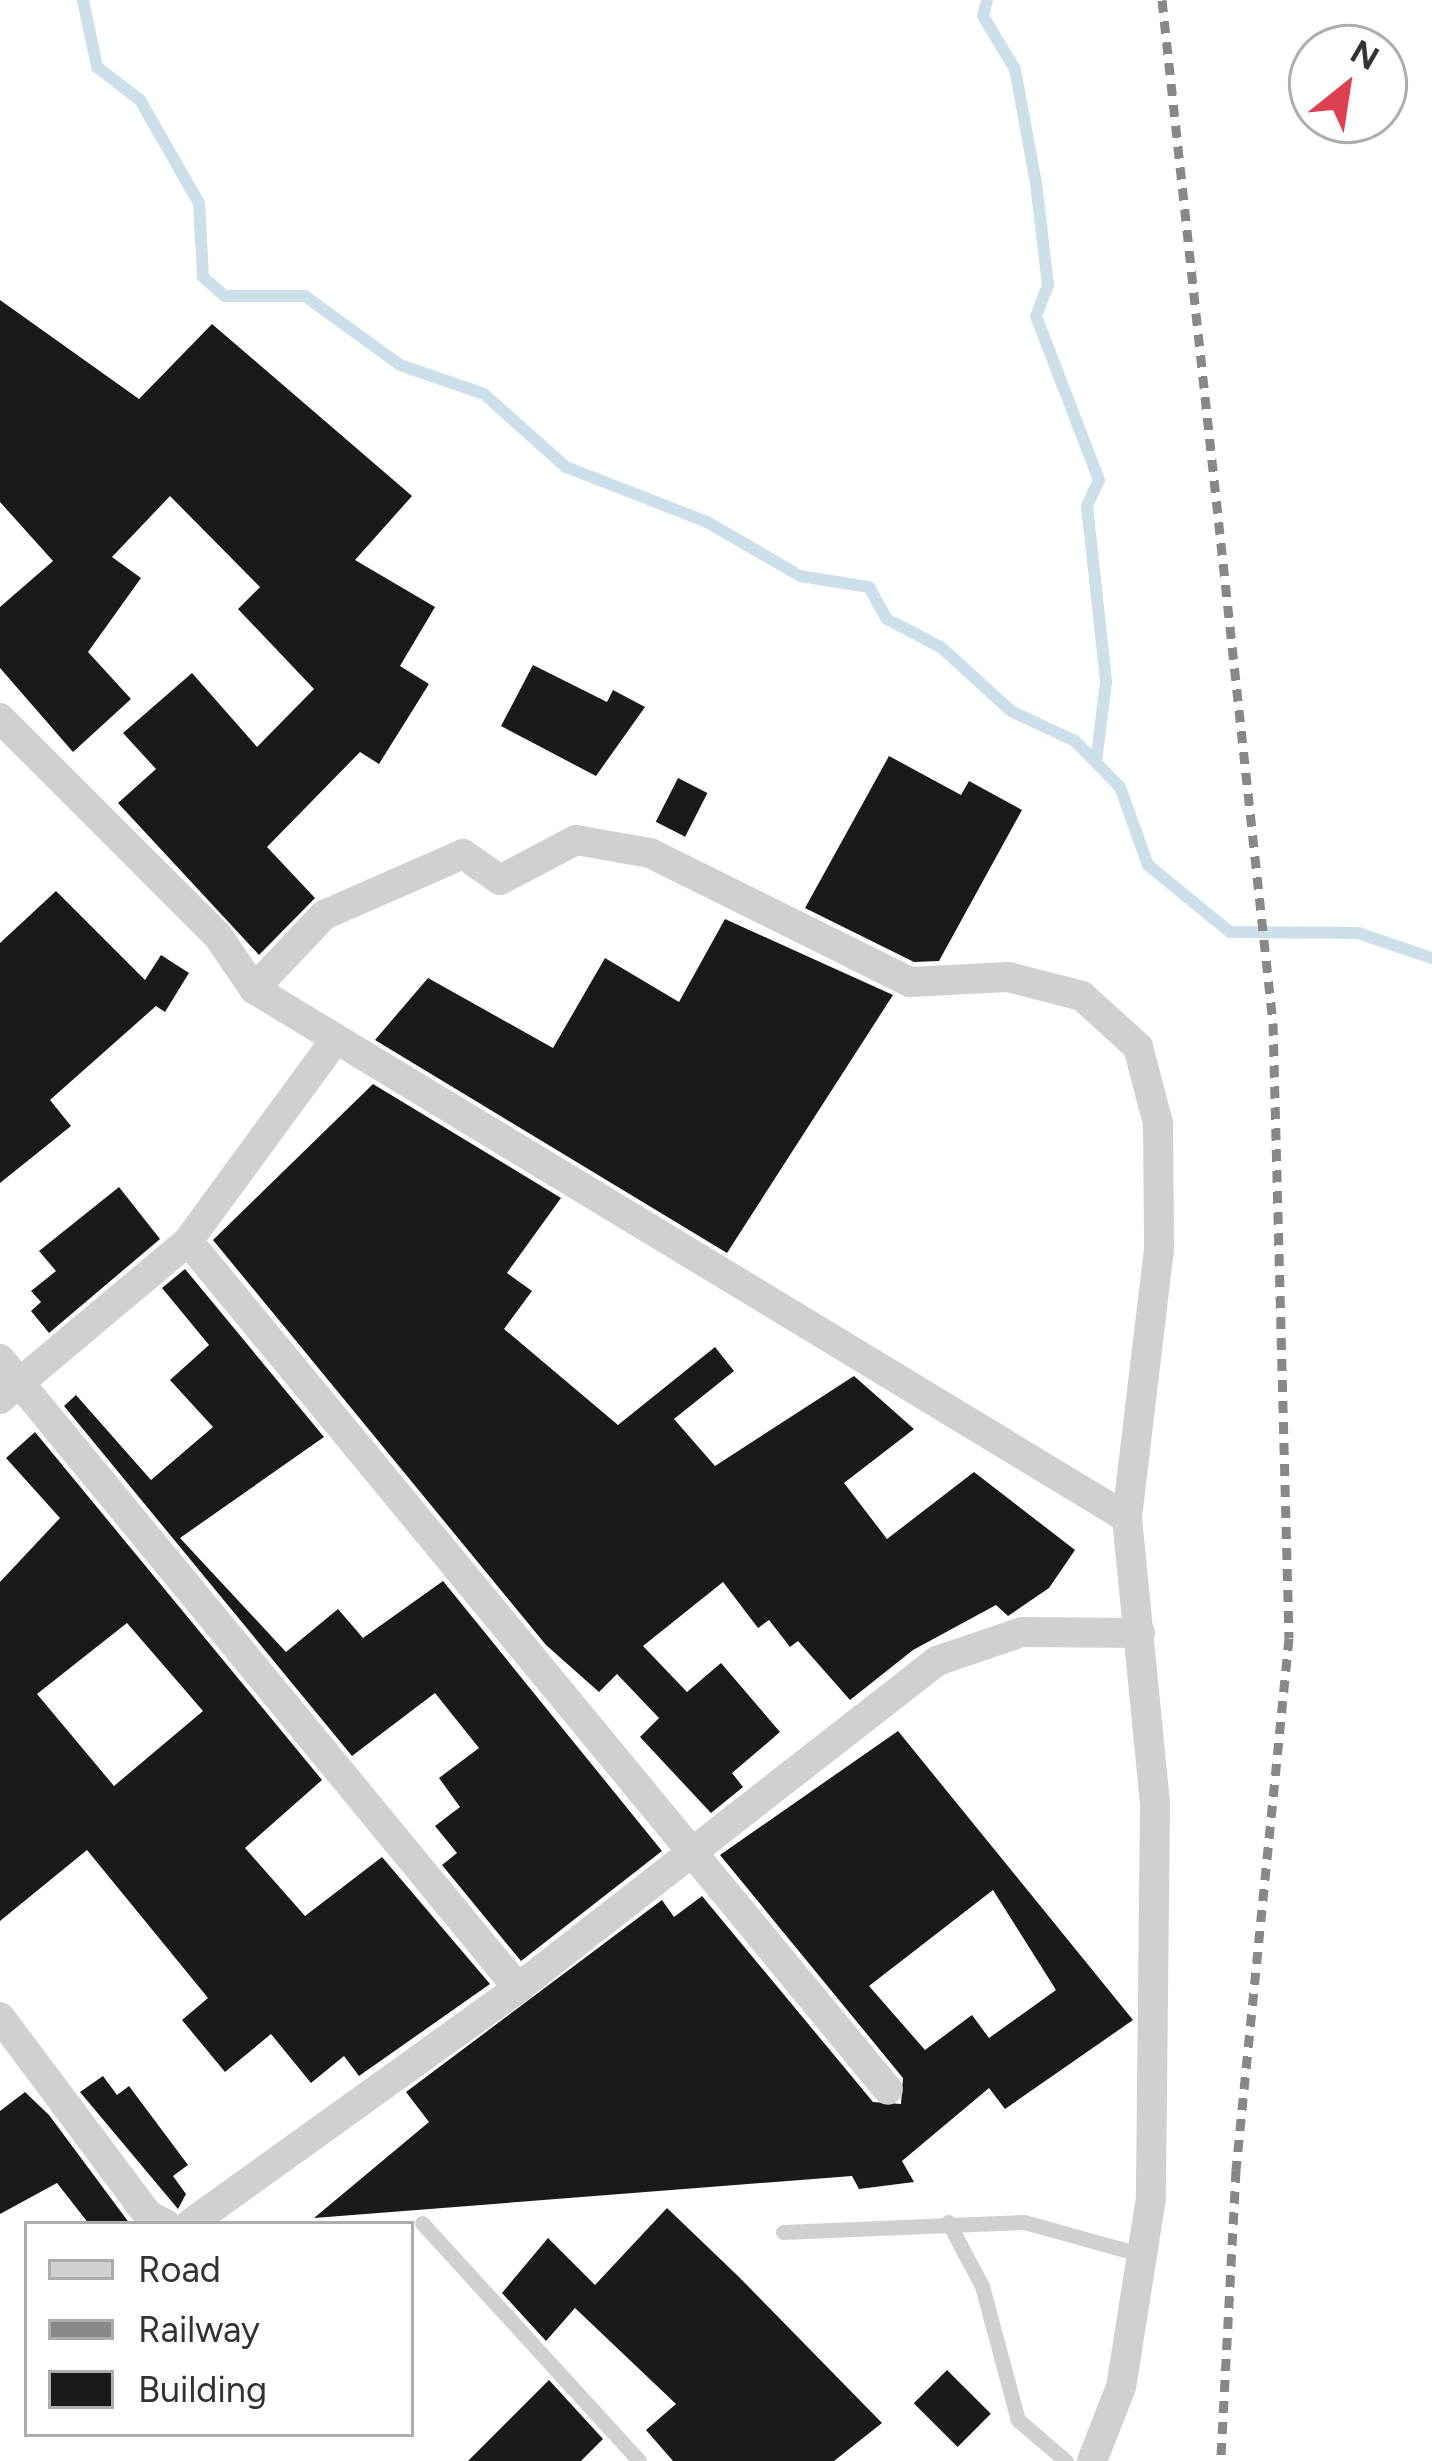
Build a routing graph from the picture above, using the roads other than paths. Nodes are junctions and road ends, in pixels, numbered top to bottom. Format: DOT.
graph roads {
  1 [pos="0,718"];
  2 [pos="254,989"];
  3 [pos="335,1040"];
  4 [pos="188,1240"];
  5 [pos="0,1359"];
  6 [pos="12,1393"];
  7 [pos="1127,1518"];
  8 [pos="1140,1633"];
  9 [pos="690,1850"];
  10 [pos="518,1988"];
  11 [pos="0,2017"];
  12 [pos="888,2090"];
  13 [pos="159,2221"];
  14 [pos="194,2221"];
  15 [pos="948,2222"];
  16 [pos="422,2223"];
  17 [pos="783,2232"];
  18 [pos="1143,2255"];
  19 [pos="638,2461"];
  20 [pos="1066,2461"];
  21 [pos="1092,2461"];
  1 -- 2 [label="street"];
  2 -- 3 [label="street"];
  2 -- 7 [label="street"];
  3 -- 4 [label="street"];
  3 -- 7 [label="street"];
  4 -- 6 [label="street"];
  4 -- 9 [label="street"];
  5 -- 6 [label="street"];
  6 -- 10 [label="street"];
  7 -- 8 [label="street"];
  8 -- 9 [label="street"];
  8 -- 18 [label="street"];
  9 -- 10 [label="street"];
  9 -- 12 [label="street"];
  10 -- 14 [label="street"];
  11 -- 13 [label="street"];
  15 -- 17 [label="lane"];
  15 -- 18 [label="lane"];
  15 -- 20 [label="lane"];
  16 -- 19 [label="lane"];
  18 -- 21 [label="street"];
}
